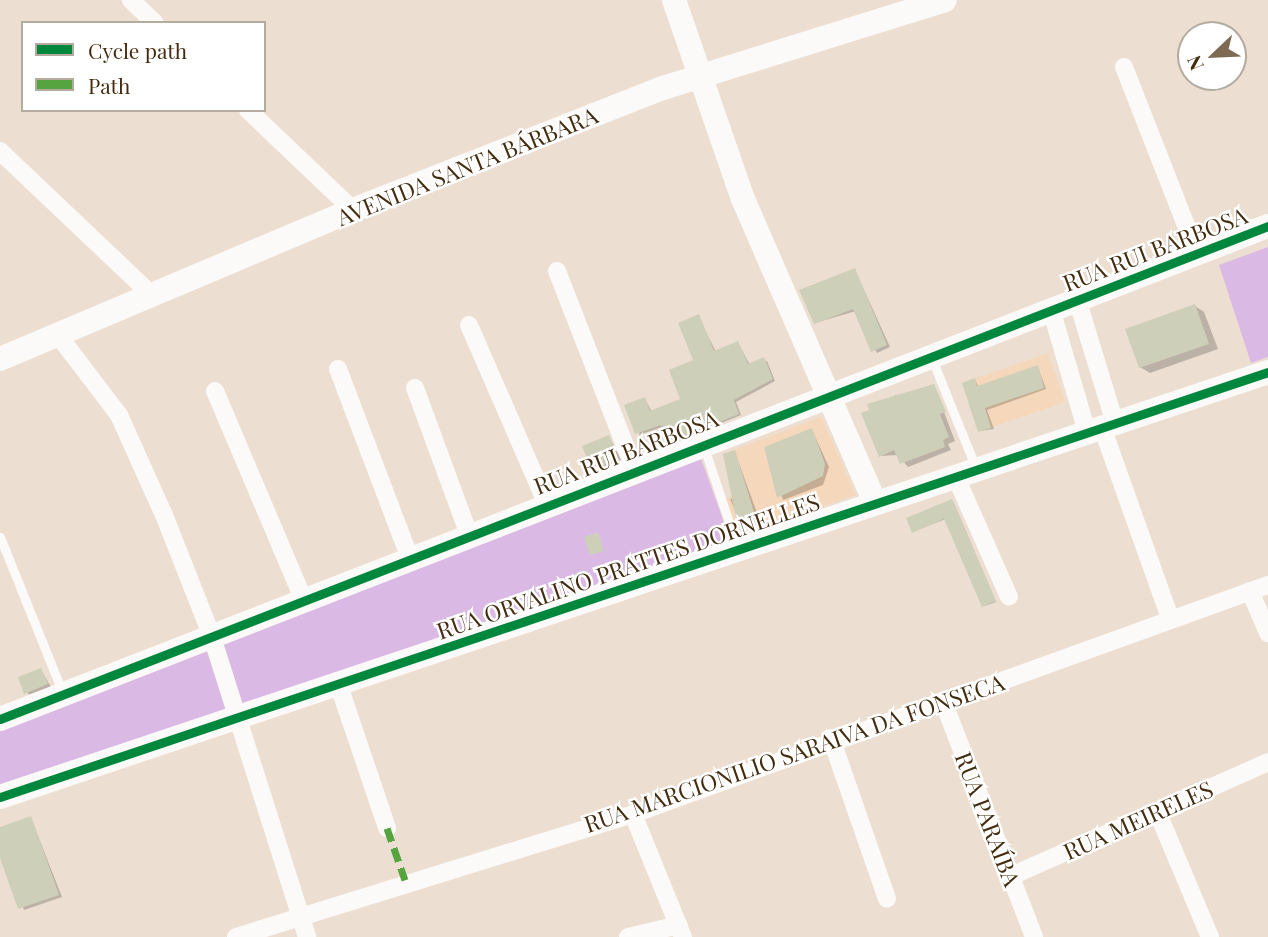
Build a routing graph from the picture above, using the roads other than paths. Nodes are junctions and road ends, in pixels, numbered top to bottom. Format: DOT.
graph roads {
  1 [pos="131,0"];
  2 [pos="674,0"];
  3 [pos="945,0"];
  4 [pos="153,21"];
  5 [pos="1124,67"];
  6 [pos="702,75"];
  7 [pos="250,112"];
  8 [pos="0,151"];
  9 [pos="353,210"];
  10 [pos="1268,226"];
  11 [pos="1198,253"];
  12 [pos="556,271"];
  13 [pos="153,296"];
  14 [pos="1077,299"];
  15 [pos="1051,309"];
  16 [pos="469,325"];
  17 [pos="58,335"];
  18 [pos="931,356"];
  19 [pos="0,359"];
  20 [pos="338,369"];
  21 [pos="1268,372"];
  22 [pos="415,388"];
  23 [pos="215,390"];
  24 [pos="828,396"];
  25 [pos="1101,427"];
  26 [pos="702,442"];
  27 [pos="634,468"];
  28 [pos="966,472"];
  29 [pos="875,503"];
  30 [pos="547,504"];
  31 [pos="469,535"];
  32 [pos="0,537"];
  33 [pos="737,549"];
  34 [pos="410,559"];
  35 [pos="1268,585"];
  36 [pos="1250,591"];
  37 [pos="1009,597"];
  38 [pos="306,603"];
  39 [pos="1170,618"];
  40 [pos="1268,634"];
  41 [pos="212,638"];
  42 [pos="338,683"];
  43 [pos="63,695"];
  44 [pos="943,701"];
  45 [pos="236,717"];
  46 [pos="0,719"];
  47 [pos="831,738"];
  48 [pos="1268,762"];
  49 [pos="0,797"];
  50 [pos="1157,811"];
  51 [pos="633,814"];
  52 [pos="387,828"];
  53 [pos="1009,877"];
  54 [pos="887,899"];
  55 [pos="300,915"];
  56 [pos="681,931"];
  57 [pos="236,937"];
  58 [pos="307,937"];
  59 [pos="628,937"];
  60 [pos="1034,937"];
  61 [pos="1210,937"];
  1 -- 4 [label="street"];
  2 -- 6 [label="street"];
  3 -- 6 [label="street, AVENIDA SANTA BÁRBARA"];
  5 -- 11 [label="street"];
  6 -- 9 [label="street, AVENIDA SANTA BÁRBARA"];
  6 -- 24 [label="street"];
  7 -- 9 [label="street"];
  8 -- 13 [label="street"];
  9 -- 13 [label="street, AVENIDA SANTA BÁRBARA"];
  10 -- 11 [label="street, RUA RUI BARBOSA"];
  11 -- 14 [label="street, RUA RUI BARBOSA"];
  12 -- 27 [label="street"];
  13 -- 17 [label="street, AVENIDA SANTA BÁRBARA"];
  14 -- 15 [label="street, RUA RUI BARBOSA"];
  14 -- 25 [label="street"];
  15 -- 18 [label="street, RUA RUI BARBOSA"];
  15 -- 25 [label="street"];
  16 -- 30 [label="street"];
  17 -- 19 [label="street, AVENIDA SANTA BÁRBARA"];
  17 -- 41 [label="street"];
  18 -- 24 [label="street, RUA RUI BARBOSA"];
  18 -- 28 [label="lane"];
  20 -- 34 [label="street"];
  21 -- 25 [label="street, RUA ORVALINO PRATTES DORNELLES"];
  22 -- 31 [label="street"];
  23 -- 38 [label="street"];
  24 -- 26 [label="street, RUA RUI BARBOSA"];
  24 -- 29 [label="street"];
  25 -- 28 [label="street, RUA ORVALINO PRATTES DORNELLES"];
  25 -- 39 [label="street"];
  26 -- 27 [label="street, RUA RUI BARBOSA"];
  26 -- 33 [label="lane"];
  27 -- 30 [label="street, RUA RUI BARBOSA"];
  28 -- 29 [label="street, RUA ORVALINO PRATTES DORNELLES"];
  28 -- 37 [label="street"];
  29 -- 33 [label="street, RUA ORVALINO PRATTES DORNELLES"];
  30 -- 31 [label="street, RUA RUI BARBOSA"];
  31 -- 34 [label="street, RUA RUI BARBOSA"];
  32 -- 43 [label="lane"];
  33 -- 42 [label="street, RUA ORVALINO PRATTES DORNELLES"];
  34 -- 38 [label="street, RUA RUI BARBOSA"];
  35 -- 36 [label="street, RUA MARCIONILIO SARAIVA DA FONSECA"];
  36 -- 39 [label="street, RUA MARCIONILIO SARAIVA DA FONSECA"];
  36 -- 40 [label="street"];
  38 -- 41 [label="street, RUA RUI BARBOSA"];
  39 -- 44 [label="street, RUA MARCIONILIO SARAIVA DA FONSECA"];
  41 -- 43 [label="street, RUA RUI BARBOSA"];
  41 -- 45 [label="street"];
  42 -- 45 [label="street, RUA ORVALINO PRATTES DORNELLES"];
  42 -- 52 [label="street"];
  43 -- 46 [label="street, RUA RUI BARBOSA"];
  44 -- 47 [label="street, RUA MARCIONILIO SARAIVA DA FONSECA"];
  44 -- 53 [label="street, RUA PARAÍBA"];
  45 -- 49 [label="street, RUA ORVALINO PRATTES DORNELLES"];
  45 -- 55 [label="street"];
  47 -- 51 [label="street, RUA MARCIONILIO SARAIVA DA FONSECA"];
  47 -- 54 [label="street"];
  48 -- 50 [label="street, RUA MEIRELES"];
  50 -- 53 [label="street, RUA MEIRELES"];
  50 -- 61 [label="street"];
  51 -- 55 [label="street, RUA MARCIONILIO SARAIVA DA FONSECA"];
  51 -- 56 [label="street"];
  53 -- 60 [label="street, RUA PARAÍBA"];
  55 -- 57 [label="street, RUA MARCIONILIO SARAIVA DA FONSECA"];
  55 -- 58 [label="street"];
  56 -- 59 [label="street"];
}
